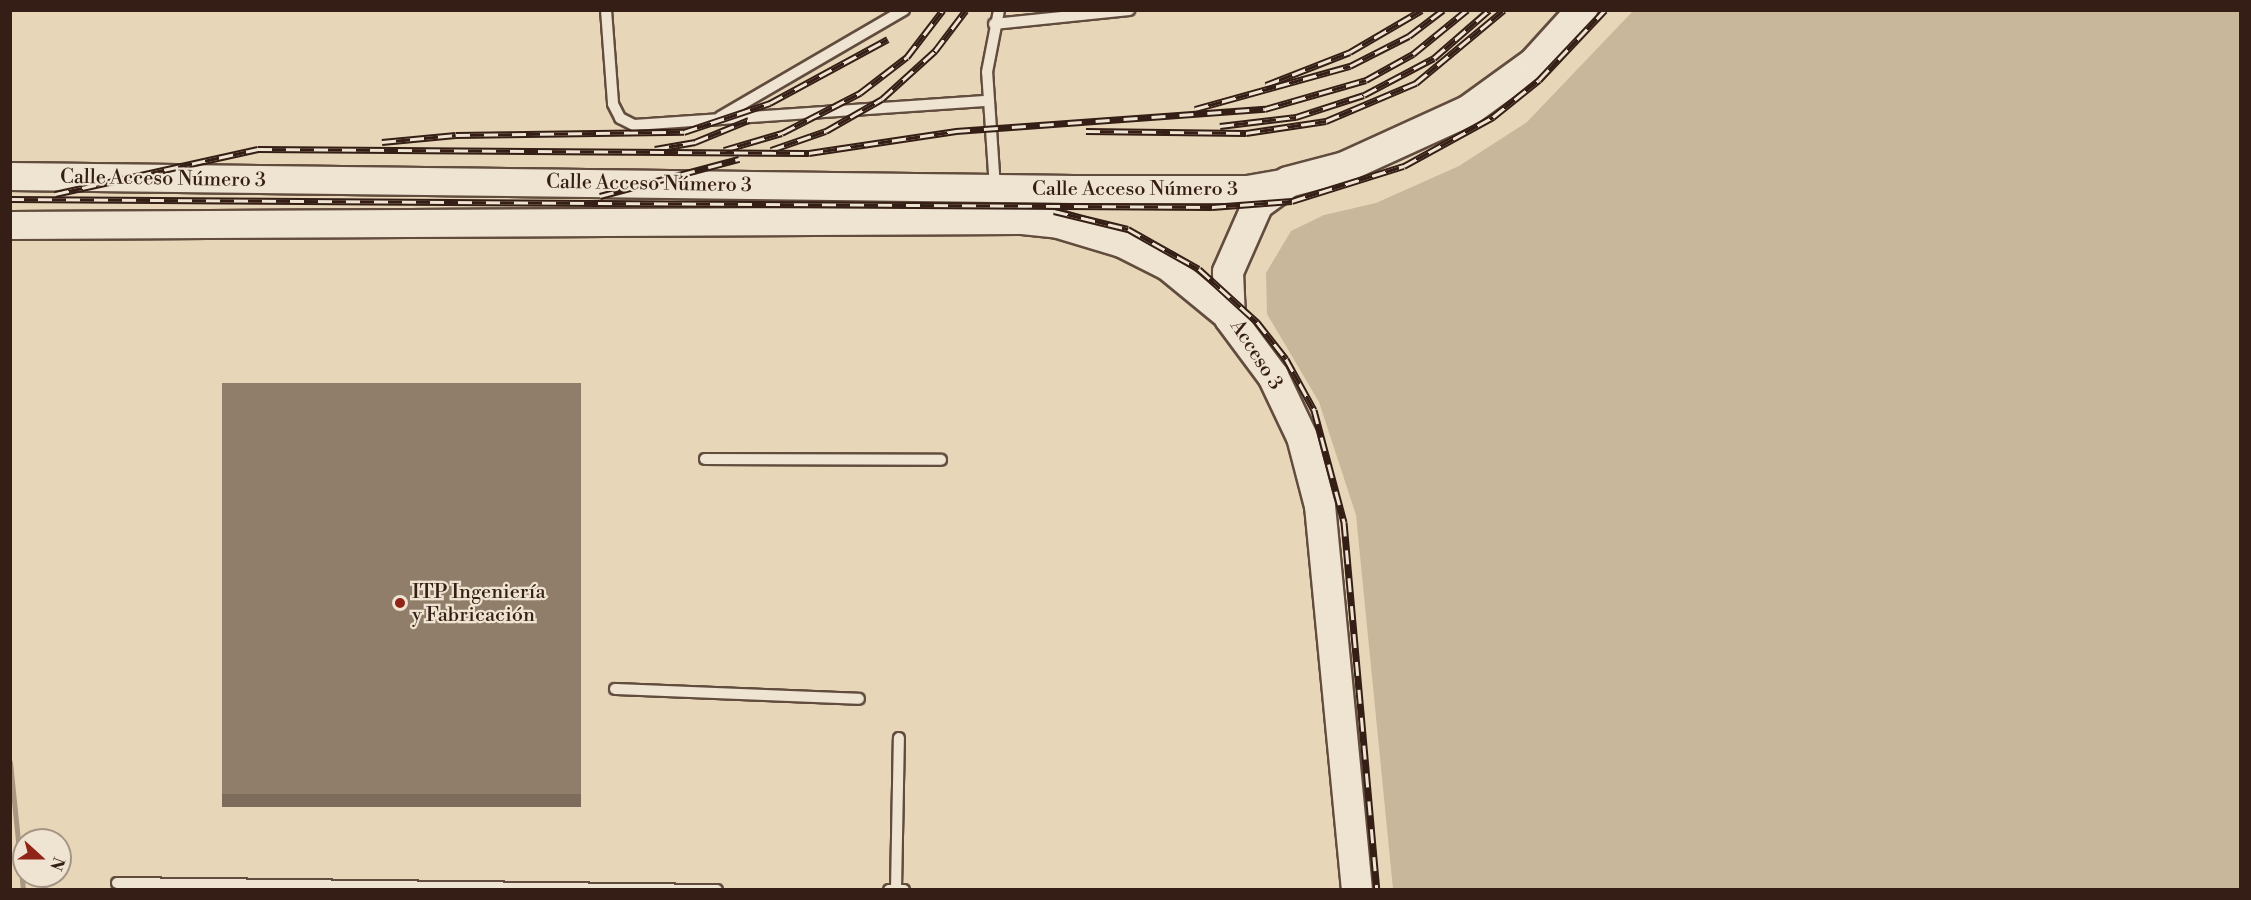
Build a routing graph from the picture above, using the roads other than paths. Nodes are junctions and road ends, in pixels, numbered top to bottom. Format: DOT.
graph roads {
  1 [pos="606,10"];
  2 [pos="904,10"];
  3 [pos="999,10"];
  4 [pos="1129,10"];
  5 [pos="1582,10"];
  6 [pos="994,24"];
  7 [pos="988,101"];
  8 [pos="716,119"];
  9 [pos="10,176"];
  10 [pos="1288,182"];
  11 [pos="995,188"];
  12 [pos="10,225"];
  13 [pos="1230,318"];
  14 [pos="705,459"];
  15 [pos="940,460"];
  16 [pos="615,689"];
  17 [pos="859,699"];
  18 [pos="899,738"];
  19 [pos="117,883"];
  20 [pos="717,890"];
  21 [pos="889,890"];
  22 [pos="896,890"];
  23 [pos="904,890"];
  24 [pos="1357,890"];
  1 -- 8 [label="lane"];
  2 -- 8 [label="lane"];
  3 -- 6 [label="lane"];
  4 -- 6 [label="lane"];
  5 -- 10 [label="main road, Acceso 3"];
  6 -- 7 [label="lane"];
  7 -- 8 [label="lane"];
  7 -- 11 [label="lane"];
  9 -- 11 [label="street, Calle Acceso Número 3"];
  10 -- 11 [label="street, Calle Acceso Número 3"];
  10 -- 13 [label="main road, Acceso 3"];
  12 -- 13 [label="street, Calle Acceso Número 3"];
  13 -- 24 [label="main road, Acceso 3"];
  14 -- 15 [label="lane"];
  16 -- 17 [label="lane"];
  18 -- 22 [label="lane"];
  19 -- 20 [label="lane"];
  21 -- 22 [label="lane"];
  22 -- 23 [label="lane"];
}
